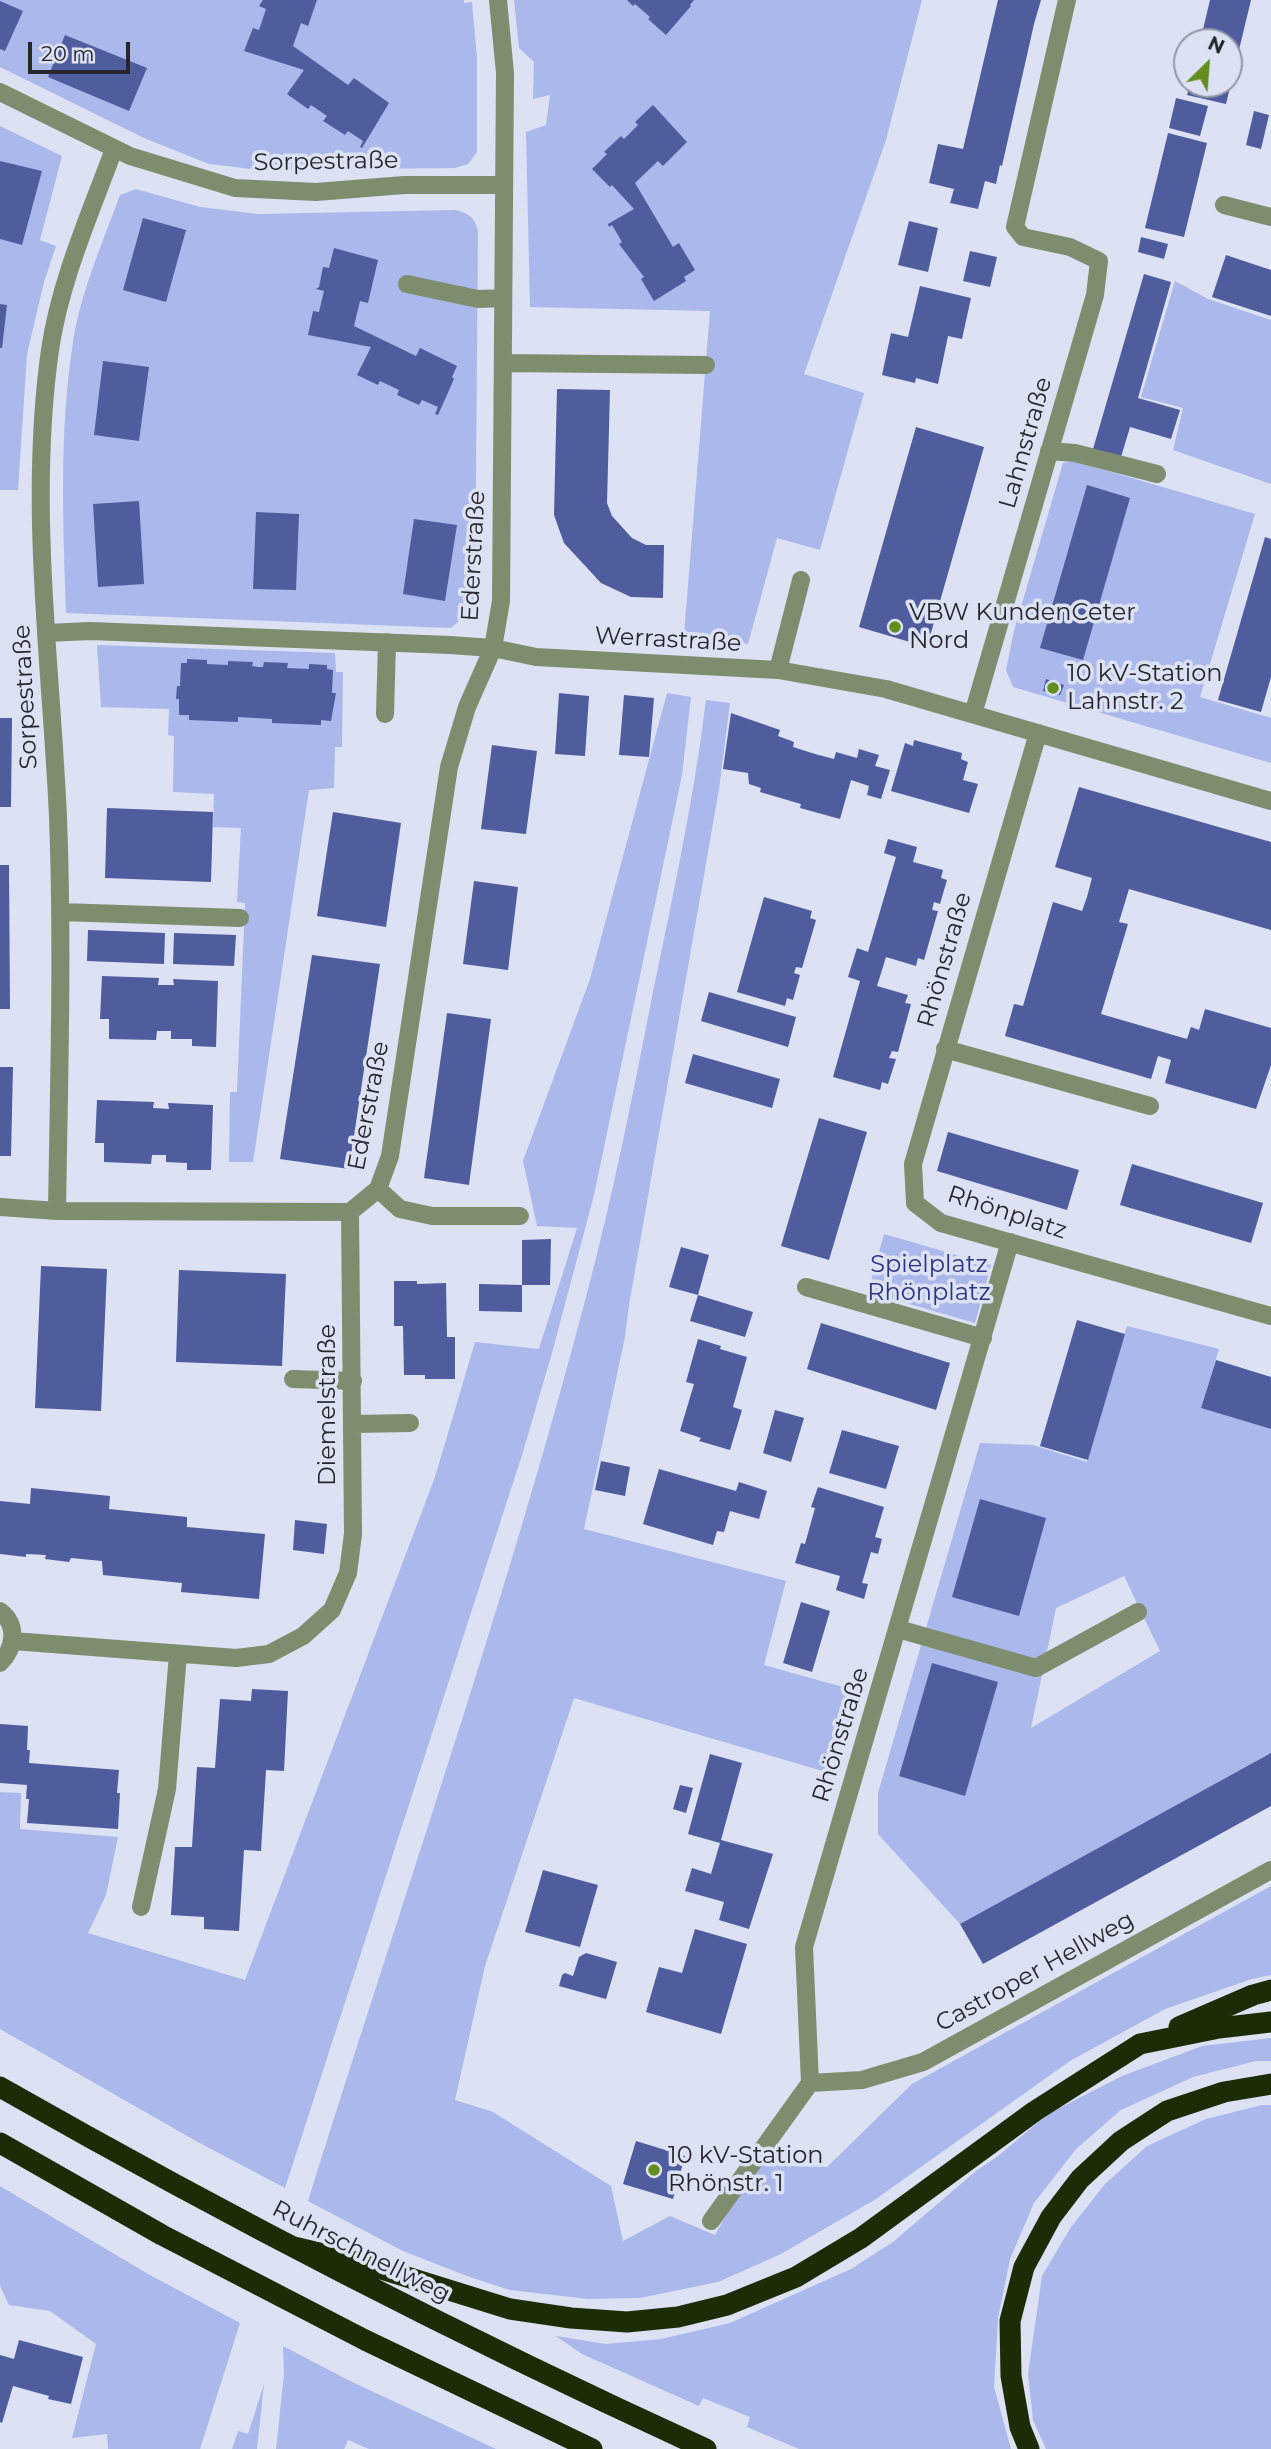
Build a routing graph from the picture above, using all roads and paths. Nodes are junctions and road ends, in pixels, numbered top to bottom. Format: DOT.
graph roads {
  1 [pos="498,0"];
  2 [pos="1067,0"];
  3 [pos="0,92"];
  4 [pos="114,149"];
  5 [pos="504,185"];
  6 [pos="1224,205"];
  7 [pos="1271,217"];
  8 [pos="407,284"];
  9 [pos="503,298"];
  10 [pos="503,363"];
  11 [pos="706,365"];
  12 [pos="1049,451"];
  13 [pos="1157,474"];
  14 [pos="802,580"];
  15 [pos="47,633"];
  16 [pos="387,642"];
  17 [pos="493,648"];
  18 [pos="778,670"];
  19 [pos="385,714"];
  20 [pos="973,715"];
  21 [pos="1038,733"];
  22 [pos="1271,801"];
  23 [pos="61,912"];
  24 [pos="240,918"];
  25 [pos="945,1049"];
  26 [pos="1150,1107"];
  27 [pos="378,1189"];
  28 [pos="915,1203"];
  29 [pos="0,1207"];
  30 [pos="57,1211"];
  31 [pos="350,1212"];
  32 [pos="520,1216"];
  33 [pos="1010,1242"];
  34 [pos="806,1287"];
  35 [pos="1271,1316"];
  36 [pos="983,1338"];
  37 [pos="293,1379"];
  38 [pos="353,1381"];
  39 [pos="410,1423"];
  40 [pos="353,1424"];
  41 [pos="0,1611"];
  42 [pos="1139,1612"];
  43 [pos="898,1629"];
  44 [pos="13,1641"];
  45 [pos="178,1654"];
  46 [pos="0,1663"];
  47 [pos="1271,1870"];
  48 [pos="141,1908"];
  49 [pos="1271,1990"];
  50 [pos="1271,2022"];
  51 [pos="1140,2044"];
  52 [pos="810,2083"];
  53 [pos="1271,2084"];
  54 [pos="0,2087"];
  55 [pos="0,2143"];
  56 [pos="711,2221"];
  57 [pos="294,2247"];
  58 [pos="592,2449"];
  59 [pos="706,2449"];
  60 [pos="1029,2449"];
  1 -- 5 [label="street, Ederstraße"];
  2 -- 12 [label="street, Lahnstraße"];
  3 -- 4 [label="street, Sorpestraße"];
  4 -- 5 [label="street, Sorpestraße"];
  4 -- 15 [label="street, Sorpestraße"];
  5 -- 9 [label="street, Ederstraße"];
  6 -- 7 [label="street"];
  8 -- 9 [label="street"];
  9 -- 10 [label="street, Ederstraße"];
  10 -- 11 [label="street"];
  10 -- 17 [label="street, Ederstraße"];
  12 -- 13 [label="street"];
  12 -- 20 [label="street, Lahnstraße"];
  14 -- 18 [label="street"];
  15 -- 16 [label="street, Werrastraße"];
  15 -- 23 [label="street, Sorpestraße"];
  16 -- 17 [label="street, Werrastraße"];
  16 -- 19 [label="street"];
  17 -- 18 [label="street, Werrastraße"];
  17 -- 27 [label="street, Ederstraße"];
  18 -- 20 [label="street, Werrastraße"];
  20 -- 21 [label="street, Werrastraße"];
  21 -- 22 [label="street, Werrastraße"];
  21 -- 25 [label="street, Rhönstraße"];
  23 -- 24 [label="street"];
  23 -- 30 [label="street, Sorpestraße"];
  25 -- 26 [label="street"];
  25 -- 28 [label="street, Rhönstraße"];
  27 -- 31 [label="street, Ederstraße"];
  27 -- 32 [label="street"];
  28 -- 33 [label="street, Rhönplatz"];
  29 -- 30 [label="street"];
  30 -- 31 [label="street"];
  31 -- 38 [label="street, Diemelstraße"];
  33 -- 35 [label="street, Rhönplatz"];
  33 -- 36 [label="street, Rhönstraße"];
  34 -- 36 [label="street"];
  36 -- 43 [label="street, Rhönstraße"];
  37 -- 38 [label="street"];
  38 -- 40 [label="street, Diemelstraße"];
  39 -- 40 [label="street"];
  40 -- 45 [label="street, Diemelstraße"];
  41 -- 44 [label="street"];
  42 -- 43 [label="street"];
  43 -- 52 [label="street, Rhönstraße"];
  44 -- 45 [label="street, Diemelstraße"];
  44 -- 46 [label="street"];
  45 -- 48 [label="street"];
  47 -- 52 [label="street, Castroper Hellweg"];
  49 -- 51 [label="highway"];
  50 -- 51 [label="highway"];
  51 -- 57 [label="highway"];
  52 -- 56 [label="street"];
  53 -- 60 [label="highway"];
  54 -- 57 [label="highway, Ruhrschnellweg"];
  55 -- 58 [label="highway"];
  57 -- 59 [label="highway, Ruhrschnellweg"];
}
